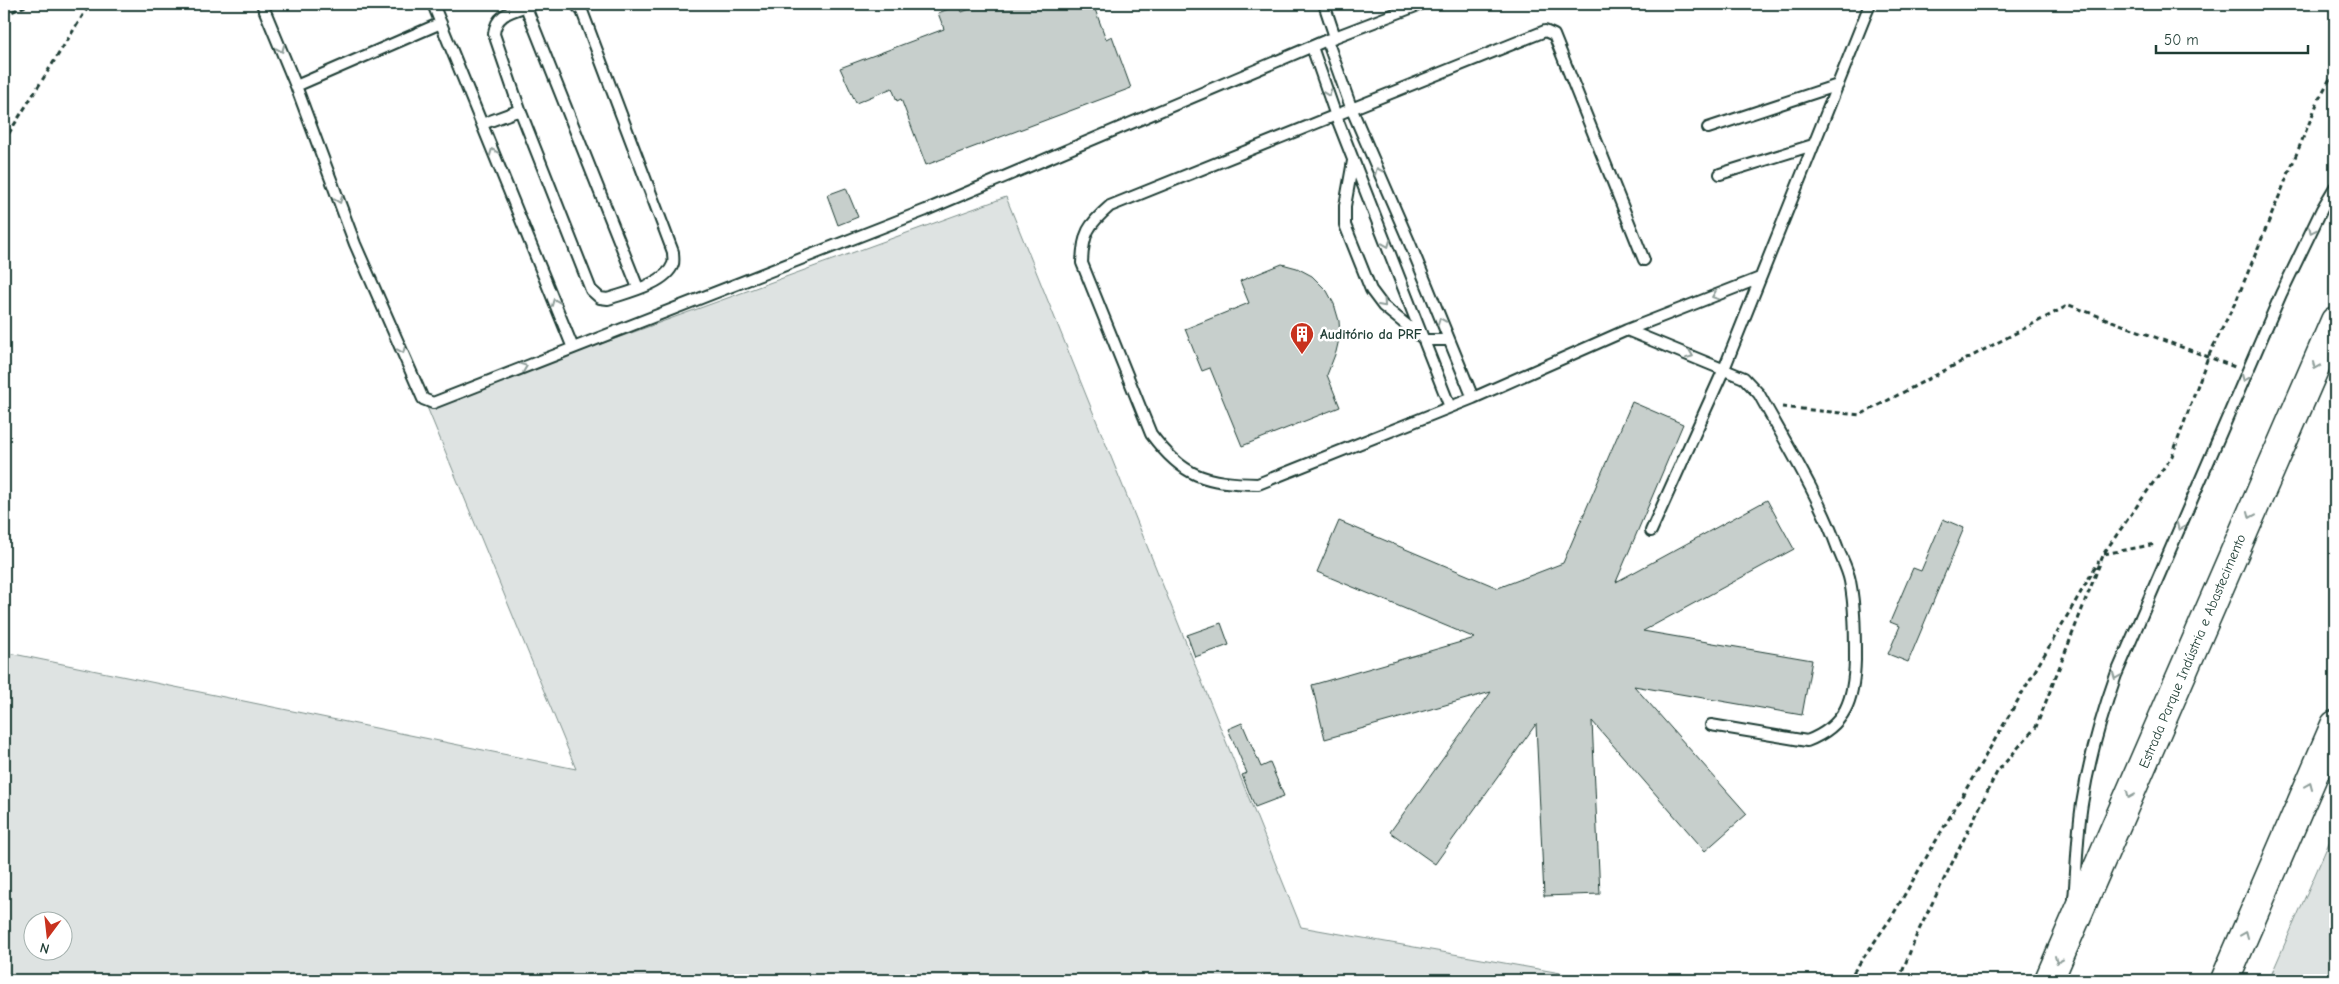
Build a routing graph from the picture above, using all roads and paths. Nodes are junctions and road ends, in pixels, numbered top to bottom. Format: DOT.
graph roads {
  1 [pos="31,4"];
  2 [pos="90,4"];
  3 [pos="262,4"];
  4 [pos="433,4"];
  5 [pos="575,4"];
  6 [pos="1324,4"];
  7 [pos="1421,4"];
  8 [pos="1870,4"];
  9 [pos="530,5"];
  10 [pos="4,15"];
  11 [pos="440,23"];
  12 [pos="1331,39"];
  13 [pos="1312,47"];
  14 [pos="2335,69"];
  15 [pos="1838,85"];
  16 [pos="296,86"];
  17 [pos="520,110"];
  18 [pos="1352,110"];
  19 [pos="1336,116"];
  20 [pos="482,124"];
  21 [pos="1708,128"];
  22 [pos="4,141"];
  23 [pos="1814,145"];
  24 [pos="1354,160"];
  25 [pos="1720,174"];
  26 [pos="2335,187"];
  27 [pos="1644,260"];
  28 [pos="1760,278"];
  29 [pos="638,288"];
  30 [pos="2335,321"];
  31 [pos="1627,330"];
  32 [pos="1425,340"];
  33 [pos="1448,340"];
  34 [pos="573,348"];
  35 [pos="2208,357"];
  36 [pos="1724,369"];
  37 [pos="2247,372"];
  38 [pos="1473,398"];
  39 [pos="1765,405"];
  40 [pos="1450,407"];
  41 [pos="1651,531"];
  42 [pos="2174,541"];
  43 [pos="2104,553"];
  44 [pos="1711,724"];
  45 [pos="2335,726"];
  46 [pos="2071,931"];
  47 [pos="1848,980"];
  48 [pos="1899,980"];
  49 [pos="2049,980"];
  50 [pos="2225,980"];
  1 -- 10 [label="path"];
  2 -- 22 [label="path"];
  3 -- 16 [label="lane, one-way"];
  4 -- 11 [label="lane"];
  5 -- 29 [label="lane"];
  6 -- 12 [label="lane"];
  7 -- 12 [label="lane"];
  8 -- 15 [label="lane"];
  9 -- 17 [label="lane"];
  9 -- 29 [label="lane"];
  11 -- 16 [label="lane"];
  11 -- 20 [label="lane"];
  12 -- 13 [label="lane"];
  12 -- 18 [label="lane"];
  13 -- 19 [label="lane, one-way"];
  13 -- 34 [label="lane"];
  14 -- 35 [label="path"];
  15 -- 21 [label="lane"];
  15 -- 23 [label="lane"];
  16 -- 34 [label="lane, one-way"];
  17 -- 20 [label="lane"];
  17 -- 29 [label="lane"];
  18 -- 19 [label="lane"];
  18 -- 27 [label="lane"];
  33 -- 18 [label="lane, one-way"];
  19 -- 24 [label="lane"];
  19 -- 40 [label="lane"];
  34 -- 20 [label="lane, one-way"];
  23 -- 25 [label="lane"];
  23 -- 28 [label="lane"];
  24 -- 32 [label="lane, one-way"];
  24 -- 32 [label="lane, one-way"];
  26 -- 37 [label="lane, one-way"];
  28 -- 31 [label="lane, one-way"];
  28 -- 36 [label="lane"];
  30 -- 46 [label="highway, Estrada Parque Indústria e Abastecimento, one-way"];
  31 -- 36 [label="lane, one-way"];
  31 -- 38 [label="lane"];
  32 -- 33 [label="lane"];
  32 -- 40 [label="lane"];
  33 -- 38 [label="lane"];
  35 -- 37 [label="path"];
  35 -- 39 [label="path"];
  35 -- 43 [label="path"];
  36 -- 39 [label="lane"];
  36 -- 41 [label="lane"];
  37 -- 42 [label="lane, one-way"];
  38 -- 40 [label="lane"];
  39 -- 44 [label="lane"];
  42 -- 43 [label="path"];
  42 -- 46 [label="lane, one-way"];
  43 -- 47 [label="path"];
  43 -- 48 [label="path"];
  50 -- 45 [label="highway, one-way"];
  46 -- 49 [label="highway, Estrada Parque Indústria e Abastecimento, one-way"];
}
